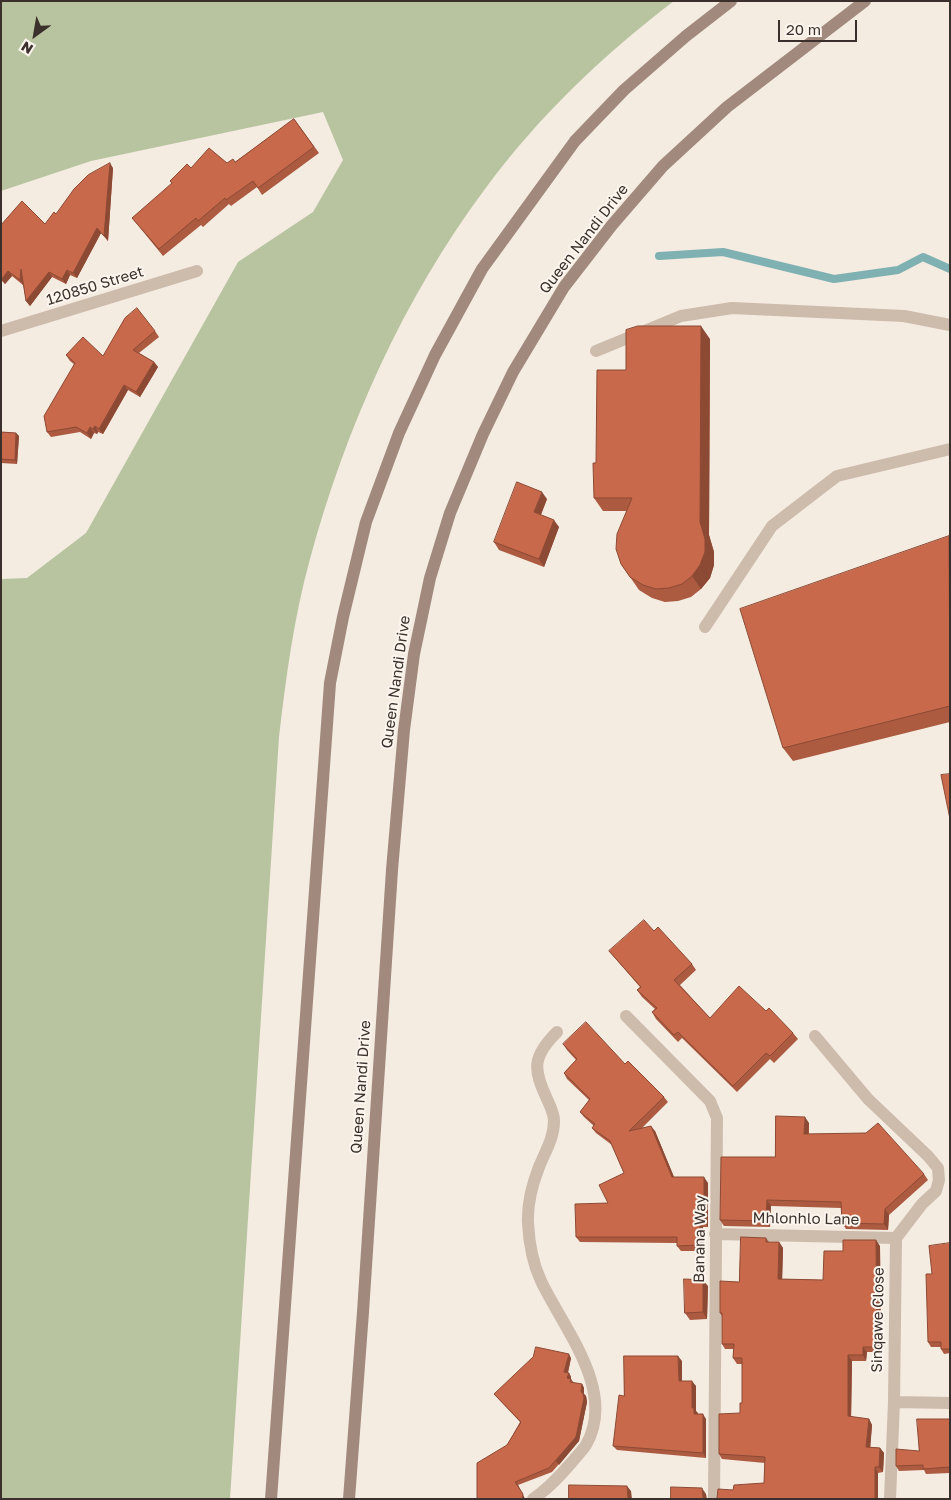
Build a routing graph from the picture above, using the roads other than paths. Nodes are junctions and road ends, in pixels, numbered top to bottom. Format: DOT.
graph roads {
  1 [pos="731,1"];
  2 [pos="864,1"];
  3 [pos="197,271"];
  4 [pos="950,325"];
  5 [pos="1,331"];
  6 [pos="596,351"];
  7 [pos="950,449"];
  8 [pos="706,627"];
  9 [pos="626,1016"];
  10 [pos="557,1032"];
  11 [pos="815,1036"];
  12 [pos="715,1234"];
  13 [pos="896,1238"];
  14 [pos="894,1402"];
  15 [pos="950,1403"];
  16 [pos="271,1499"];
  17 [pos="349,1499"];
  18 [pos="533,1499"];
  19 [pos="714,1499"];
  20 [pos="890,1499"];
  1 -- 16 [label="main road"];
  2 -- 17 [label="main road, Queen Nandi Drive"];
  3 -- 5 [label="street, 120850 Street"];
  4 -- 6 [label="street"];
  7 -- 8 [label="street"];
  9 -- 12 [label="street, Banana Way"];
  10 -- 18 [label="street"];
  11 -- 13 [label="street"];
  12 -- 13 [label="street, Mhlonhlo Lane"];
  12 -- 19 [label="street, Banana Way"];
  13 -- 14 [label="street, Sinqawe Close"];
  14 -- 15 [label="street"];
  14 -- 20 [label="street, Sinqawe Close"];
}
